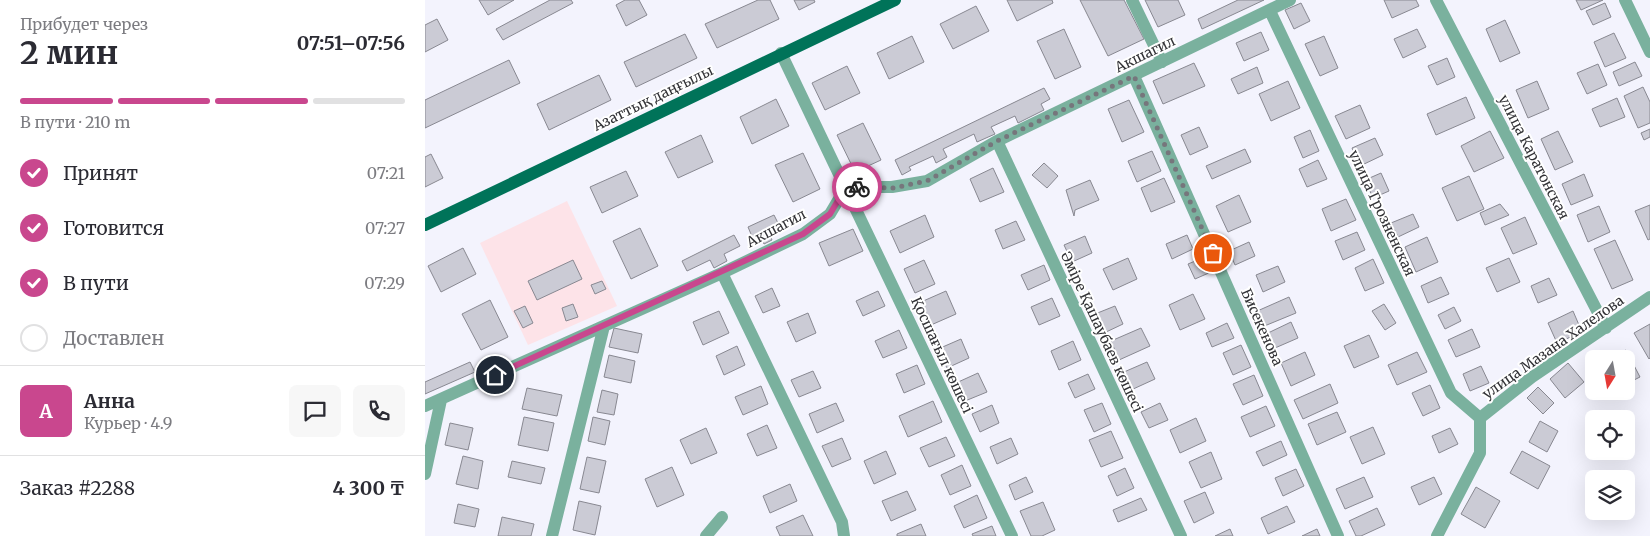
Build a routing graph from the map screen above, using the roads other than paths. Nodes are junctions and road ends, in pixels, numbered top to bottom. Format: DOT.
graph roads {
  1 [pos="895,0"];
  2 [pos="1132,0"];
  3 [pos="1290,0"];
  4 [pos="1436,0"];
  5 [pos="1625,0"];
  6 [pos="1270,11"];
  7 [pos="1650,52"];
  8 [pos="781,53"];
  9 [pos="1162,62"];
  10 [pos="1134,76"];
  11 [pos="997,141"];
  12 [pos="846,187"];
  13 [pos="425,225"];
  14 [pos="722,273"];
  15 [pos="1650,297"];
  16 [pos="604,326"];
  17 [pos="1606,328"];
  18 [pos="441,400"];
  19 [pos="425,406"];
  20 [pos="1480,418"];
  21 [pos="425,474"];
  22 [pos="722,517"];
  23 [pos="552,536"];
  24 [pos="706,536"];
  25 [pos="844,536"];
  26 [pos="1011,536"];
  27 [pos="1181,536"];
  28 [pos="1338,536"];
  29 [pos="1437,536"];
  1 -- 8 [label="main road, Азаттық даңғылы"];
  2 -- 9 [label="street"];
  3 -- 6 [label="street, Акшагил"];
  4 -- 17 [label="street, улица Каратонская"];
  5 -- 7 [label="street"];
  6 -- 9 [label="street, Акшагил"];
  6 -- 20 [label="street, улица Грозненская"];
  8 -- 12 [label="street, Қосшағыл көшесі"];
  8 -- 13 [label="main road, Азаттық даңғылы"];
  9 -- 10 [label="street, Акшагил"];
  10 -- 11 [label="street, Акшагил"];
  10 -- 28 [label="street, Бисекенова"];
  11 -- 12 [label="street, Акшагил"];
  11 -- 27 [label="street, Әміре Қашаубаев көшесі"];
  12 -- 14 [label="street, Акшагил"];
  12 -- 26 [label="street, Қосшағыл көшесі"];
  14 -- 16 [label="street, Акшагил"];
  14 -- 25 [label="street"];
  15 -- 17 [label="street, улица Мазана Халелова"];
  16 -- 18 [label="street, Акшагил"];
  16 -- 23 [label="street"];
  17 -- 20 [label="street, улица Мазана Халелова"];
  18 -- 19 [label="street, Акшагил"];
  18 -- 21 [label="street"];
  20 -- 29 [label="street, улица Мазана Халелова"];
  22 -- 24 [label="street"];
}
